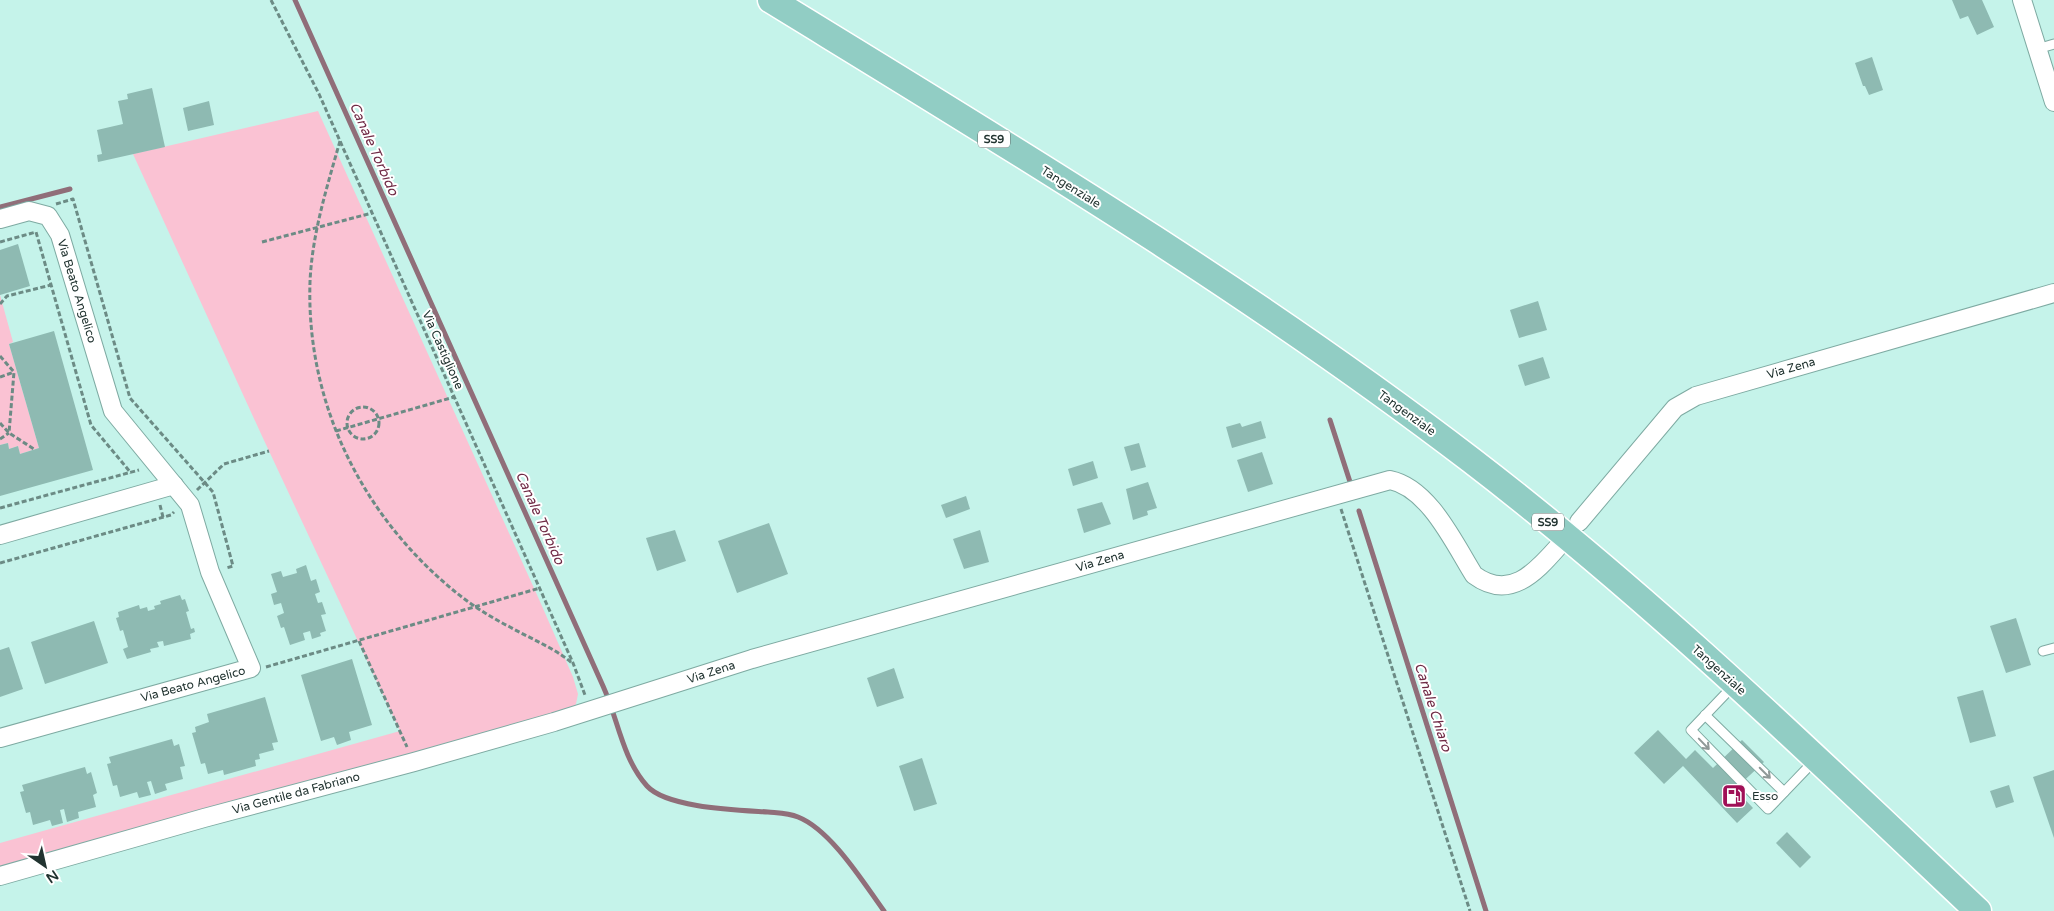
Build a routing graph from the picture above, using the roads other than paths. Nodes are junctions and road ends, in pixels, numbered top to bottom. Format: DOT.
graph roads {
  1 [pos="771,0"];
  2 [pos="2022,0"];
  3 [pos="2046,46"];
  4 [pos="2054,102"];
  5 [pos="0,219"];
  6 [pos="2054,293"];
  7 [pos="174,485"];
  8 [pos="1579,522"];
  9 [pos="0,535"];
  10 [pos="1557,548"];
  11 [pos="2054,648"];
  12 [pos="2043,652"];
  13 [pos="1736,684"];
  14 [pos="591,709"];
  15 [pos="1705,714"];
  16 [pos="0,738"];
  17 [pos="1816,759"];
  18 [pos="1784,792"];
  19 [pos="0,876"];
  20 [pos="1978,911"];
  1 -- 13 [label="main road, Tangenziale / SS9"];
  2 -- 3 [label="street"];
  3 -- 4 [label="street"];
  5 -- 7 [label="street, Via Beato Angelico"];
  6 -- 8 [label="street, Via Zena"];
  7 -- 9 [label="street"];
  7 -- 16 [label="street, Via Beato Angelico"];
  10 -- 14 [label="street, Via Zena"];
  11 -- 12 [label="lane"];
  13 -- 15 [label="lane"];
  13 -- 17 [label="main road, Tangenziale / SS9"];
  14 -- 19 [label="street, Via Gentile da Fabriano"];
  15 -- 18 [label="lane, one-way"];
  15 -- 18 [label="lane, one-way"];
  17 -- 18 [label="lane"];
  17 -- 20 [label="main road, Tangenziale / SS9"];
}
